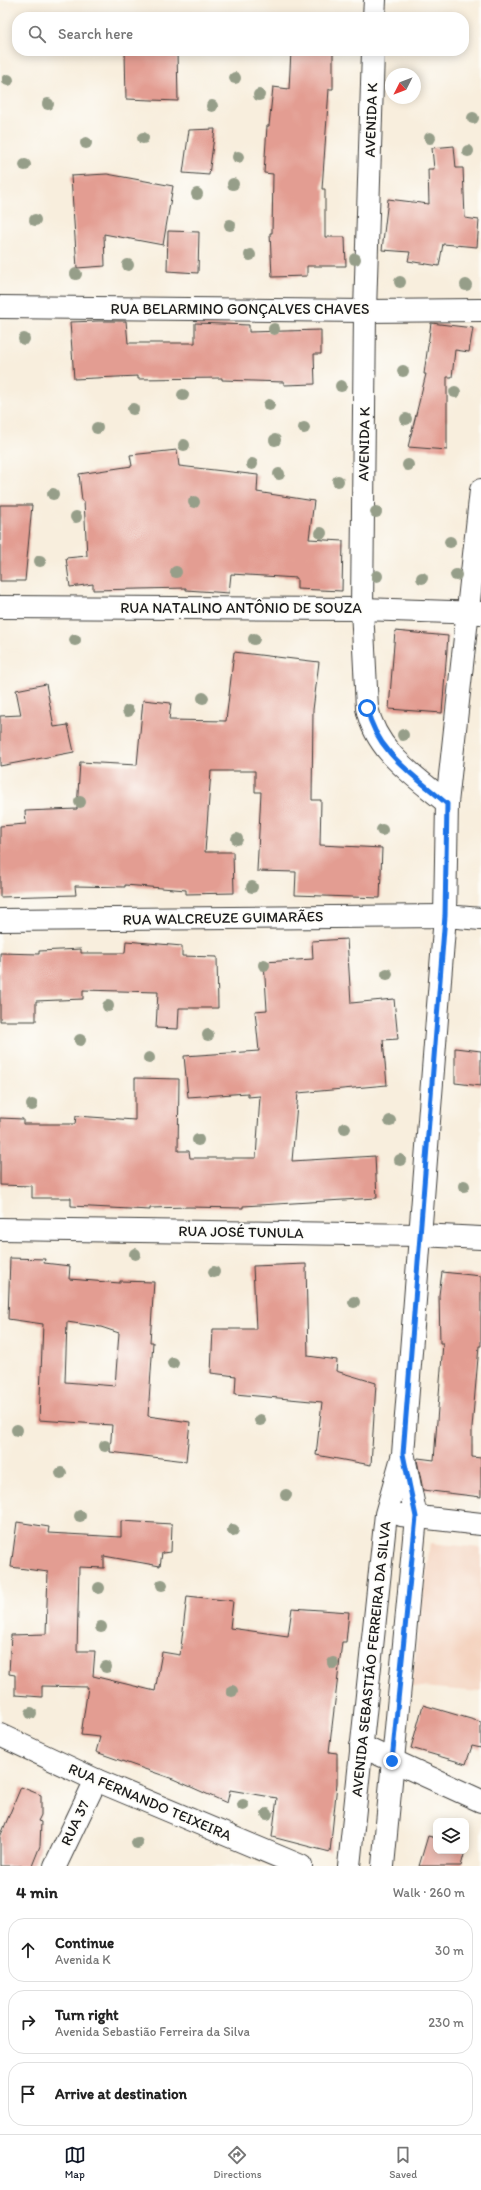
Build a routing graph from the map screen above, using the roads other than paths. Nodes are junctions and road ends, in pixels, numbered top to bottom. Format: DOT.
graph roads {
  1 [pos="375,0"];
  2 [pos="374,12"];
  3 [pos="373,56"];
  4 [pos="0,307"];
  5 [pos="481,310"];
  6 [pos="365,311"];
  7 [pos="481,490"];
  8 [pos="0,607"];
  9 [pos="362,609"];
  10 [pos="475,613"];
  11 [pos="447,804"];
  12 [pos="445,916"];
  13 [pos="0,920"];
  14 [pos="481,920"];
  15 [pos="0,1229"];
  16 [pos="420,1235"];
  17 [pos="481,1238"];
  18 [pos="403,1454"];
  19 [pos="386,1514"];
  20 [pos="416,1517"];
  21 [pos="481,1524"];
  22 [pos="0,1736"];
  23 [pos="361,1746"];
  24 [pos="392,1761"];
  25 [pos="96,1780"];
  26 [pos="481,1801"];
  27 [pos="55,1866"];
  28 [pos="300,1866"];
  29 [pos="349,1866"];
  30 [pos="383,1866"];
  1 -- 2 [label="street"];
  3 -- 6 [label="street, AVENIDA K"];
  4 -- 6 [label="street, RUA BELARMINO GONÇALVES CHAVES"];
  5 -- 6 [label="street, RUA BELARMINO GONÇALVES CHAVES"];
  6 -- 9 [label="street, AVENIDA K"];
  7 -- 10 [label="street, AVENIDA SEBASTIÃO FERREIRA DA SILVA"];
  8 -- 9 [label="street, RUA NATALINO ANTÔNIO DE SOUZA"];
  9 -- 10 [label="street, RUA NATALINO ANTÔNIO DE SOUZA"];
  9 -- 11 [label="street, AVENIDA K"];
  10 -- 11 [label="street, AVENIDA SEBASTIÃO FERREIRA DA SILVA"];
  11 -- 12 [label="street, AVENIDA SEBASTIÃO FERREIRA DA SILVA"];
  12 -- 13 [label="street, RUA WALCREUZE GUIMARÃES"];
  12 -- 14 [label="street, RUA WALCREUZE GUIMARÃES"];
  12 -- 16 [label="street, AVENIDA SEBASTIÃO FERREIRA DA SILVA"];
  15 -- 16 [label="street, RUA JOSÉ TUNULA"];
  16 -- 17 [label="street, RUA JOSÉ TUNULA"];
  16 -- 18 [label="street, AVENIDA SEBASTIÃO FERREIRA DA SILVA"];
  18 -- 19 [label="street, AVENIDA SEBASTIÃO FERREIRA DA SILVA"];
  18 -- 20 [label="street, AVENIDA SEBASTIÃO FERREIRA DA SILVA"];
  19 -- 20 [label="street"];
  19 -- 23 [label="street, AVENIDA SEBASTIÃO FERREIRA DA SILVA"];
  20 -- 21 [label="street"];
  20 -- 24 [label="street, AVENIDA SEBASTIÃO FERREIRA DA SILVA"];
  22 -- 25 [label="street, RUA FERNANDO TEIXEIRA"];
  23 -- 24 [label="street"];
  23 -- 29 [label="street, AVENIDA SEBASTIÃO FERREIRA DA SILVA"];
  24 -- 26 [label="street"];
  24 -- 30 [label="street, AVENIDA SEBASTIÃO FERREIRA DA SILVA"];
  25 -- 27 [label="street, RUA 37"];
  25 -- 28 [label="street, RUA FERNANDO TEIXEIRA"];
}
